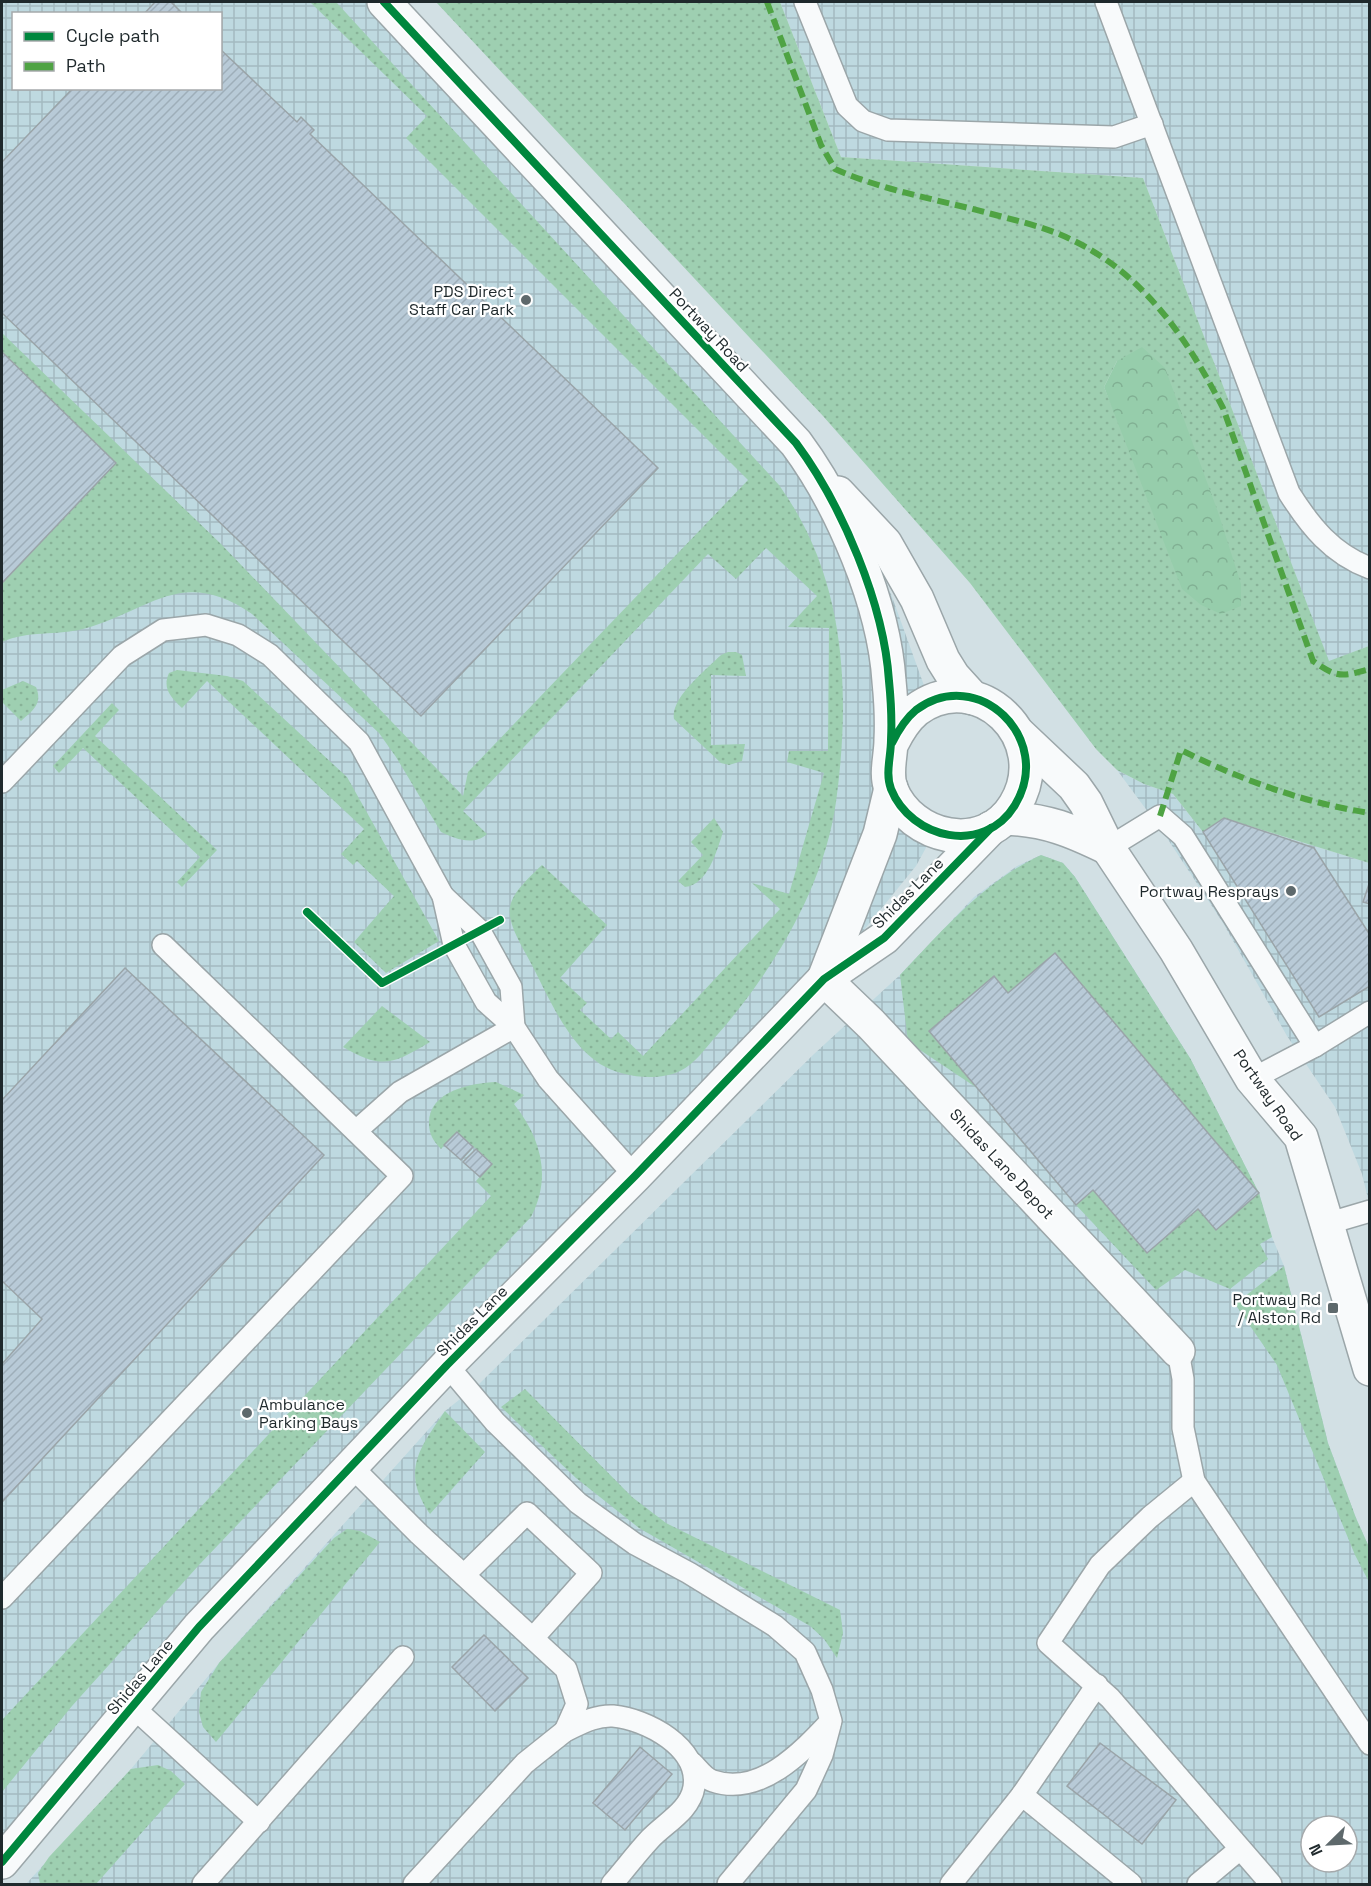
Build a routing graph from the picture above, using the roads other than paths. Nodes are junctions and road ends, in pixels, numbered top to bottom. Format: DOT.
graph roads {
  1 [pos="384,2"];
  2 [pos="805,2"];
  3 [pos="1106,2"];
  4 [pos="1152,124"];
  5 [pos="814,468"];
  6 [pos="1370,568"];
  7 [pos="973,698"];
  8 [pos="1019,734"];
  9 [pos="891,743"];
  10 [pos="2,782"];
  11 [pos="891,788"];
  12 [pos="998,823"];
  13 [pos="1108,848"];
  14 [pos="442,896"];
  15 [pos="163,945"];
  16 [pos="824,979"];
  17 [pos="1370,1012"];
  18 [pos="514,1027"];
  19 [pos="1315,1046"];
  20 [pos="1252,1079"];
  21 [pos="356,1131"];
  22 [pos="635,1176"];
  23 [pos="1370,1211"];
  24 [pos="1326,1224"];
  25 [pos="1178,1351"];
  26 [pos="447,1365"];
  27 [pos="1370,1369"];
  28 [pos="351,1466"];
  29 [pos="1194,1480"];
  30 [pos="464,1575"];
  31 [pos="2,1598"];
  32 [pos="533,1638"];
  33 [pos="403,1657"];
  34 [pos="1097,1685"];
  35 [pos="133,1707"];
  36 [pos="831,1721"];
  37 [pos="565,1731"];
  38 [pos="1370,1744"];
  39 [pos="692,1763"];
  40 [pos="1022,1795"];
  41 [pos="259,1822"];
  42 [pos="1240,1849"];
  43 [pos="2,1862"];
  44 [pos="203,1884"];
  45 [pos="414,1884"];
  46 [pos="612,1884"];
  47 [pos="728,1884"];
  48 [pos="951,1884"];
  49 [pos="1131,1884"];
  50 [pos="1198,1884"];
  51 [pos="1271,1884"];
  1 -- 5 [label="street, Portway Road"];
  2 -- 4 [label="lane"];
  3 -- 4 [label="lane"];
  4 -- 6 [label="lane"];
  5 -- 7 [label="street, Portway Road"];
  5 -- 9 [label="street, Portway Road"];
  7 -- 8 [label="street, Portway Road"];
  7 -- 9 [label="street, Portway Road"];
  8 -- 12 [label="street, Portway Road"];
  8 -- 13 [label="street, Portway Road"];
  9 -- 11 [label="street, Portway Road"];
  10 -- 14 [label="lane"];
  11 -- 12 [label="street, Portway Road"];
  11 -- 16 [label="street, Shidas Lane"];
  12 -- 13 [label="street, Portway Road"];
  12 -- 16 [label="street, Shidas Lane"];
  13 -- 19 [label="lane"];
  13 -- 20 [label="street, Portway Road"];
  14 -- 18 [label="lane"];
  14 -- 18 [label="lane"];
  15 -- 21 [label="lane"];
  16 -- 22 [label="street, Shidas Lane"];
  16 -- 25 [label="street, Shidas Lane Depot"];
  17 -- 19 [label="lane"];
  18 -- 21 [label="lane"];
  18 -- 22 [label="lane"];
  19 -- 20 [label="lane"];
  20 -- 24 [label="street, Portway Road"];
  21 -- 31 [label="lane"];
  22 -- 26 [label="street, Shidas Lane"];
  23 -- 24 [label="lane"];
  24 -- 27 [label="street, Portway Road"];
  25 -- 29 [label="lane"];
  26 -- 28 [label="street, Shidas Lane"];
  26 -- 36 [label="lane"];
  28 -- 30 [label="lane"];
  28 -- 35 [label="street, Shidas Lane"];
  29 -- 34 [label="lane"];
  29 -- 38 [label="lane"];
  30 -- 32 [label="lane"];
  30 -- 32 [label="lane"];
  32 -- 37 [label="lane"];
  33 -- 41 [label="lane"];
  34 -- 40 [label="lane"];
  34 -- 42 [label="lane"];
  35 -- 41 [label="lane"];
  35 -- 43 [label="street, Shidas Lane"];
  36 -- 39 [label="lane"];
  36 -- 47 [label="lane"];
  37 -- 39 [label="lane"];
  37 -- 45 [label="lane"];
  39 -- 46 [label="lane"];
  40 -- 48 [label="lane"];
  40 -- 49 [label="lane"];
  41 -- 44 [label="lane"];
  42 -- 50 [label="lane"];
  42 -- 51 [label="lane"];
}
